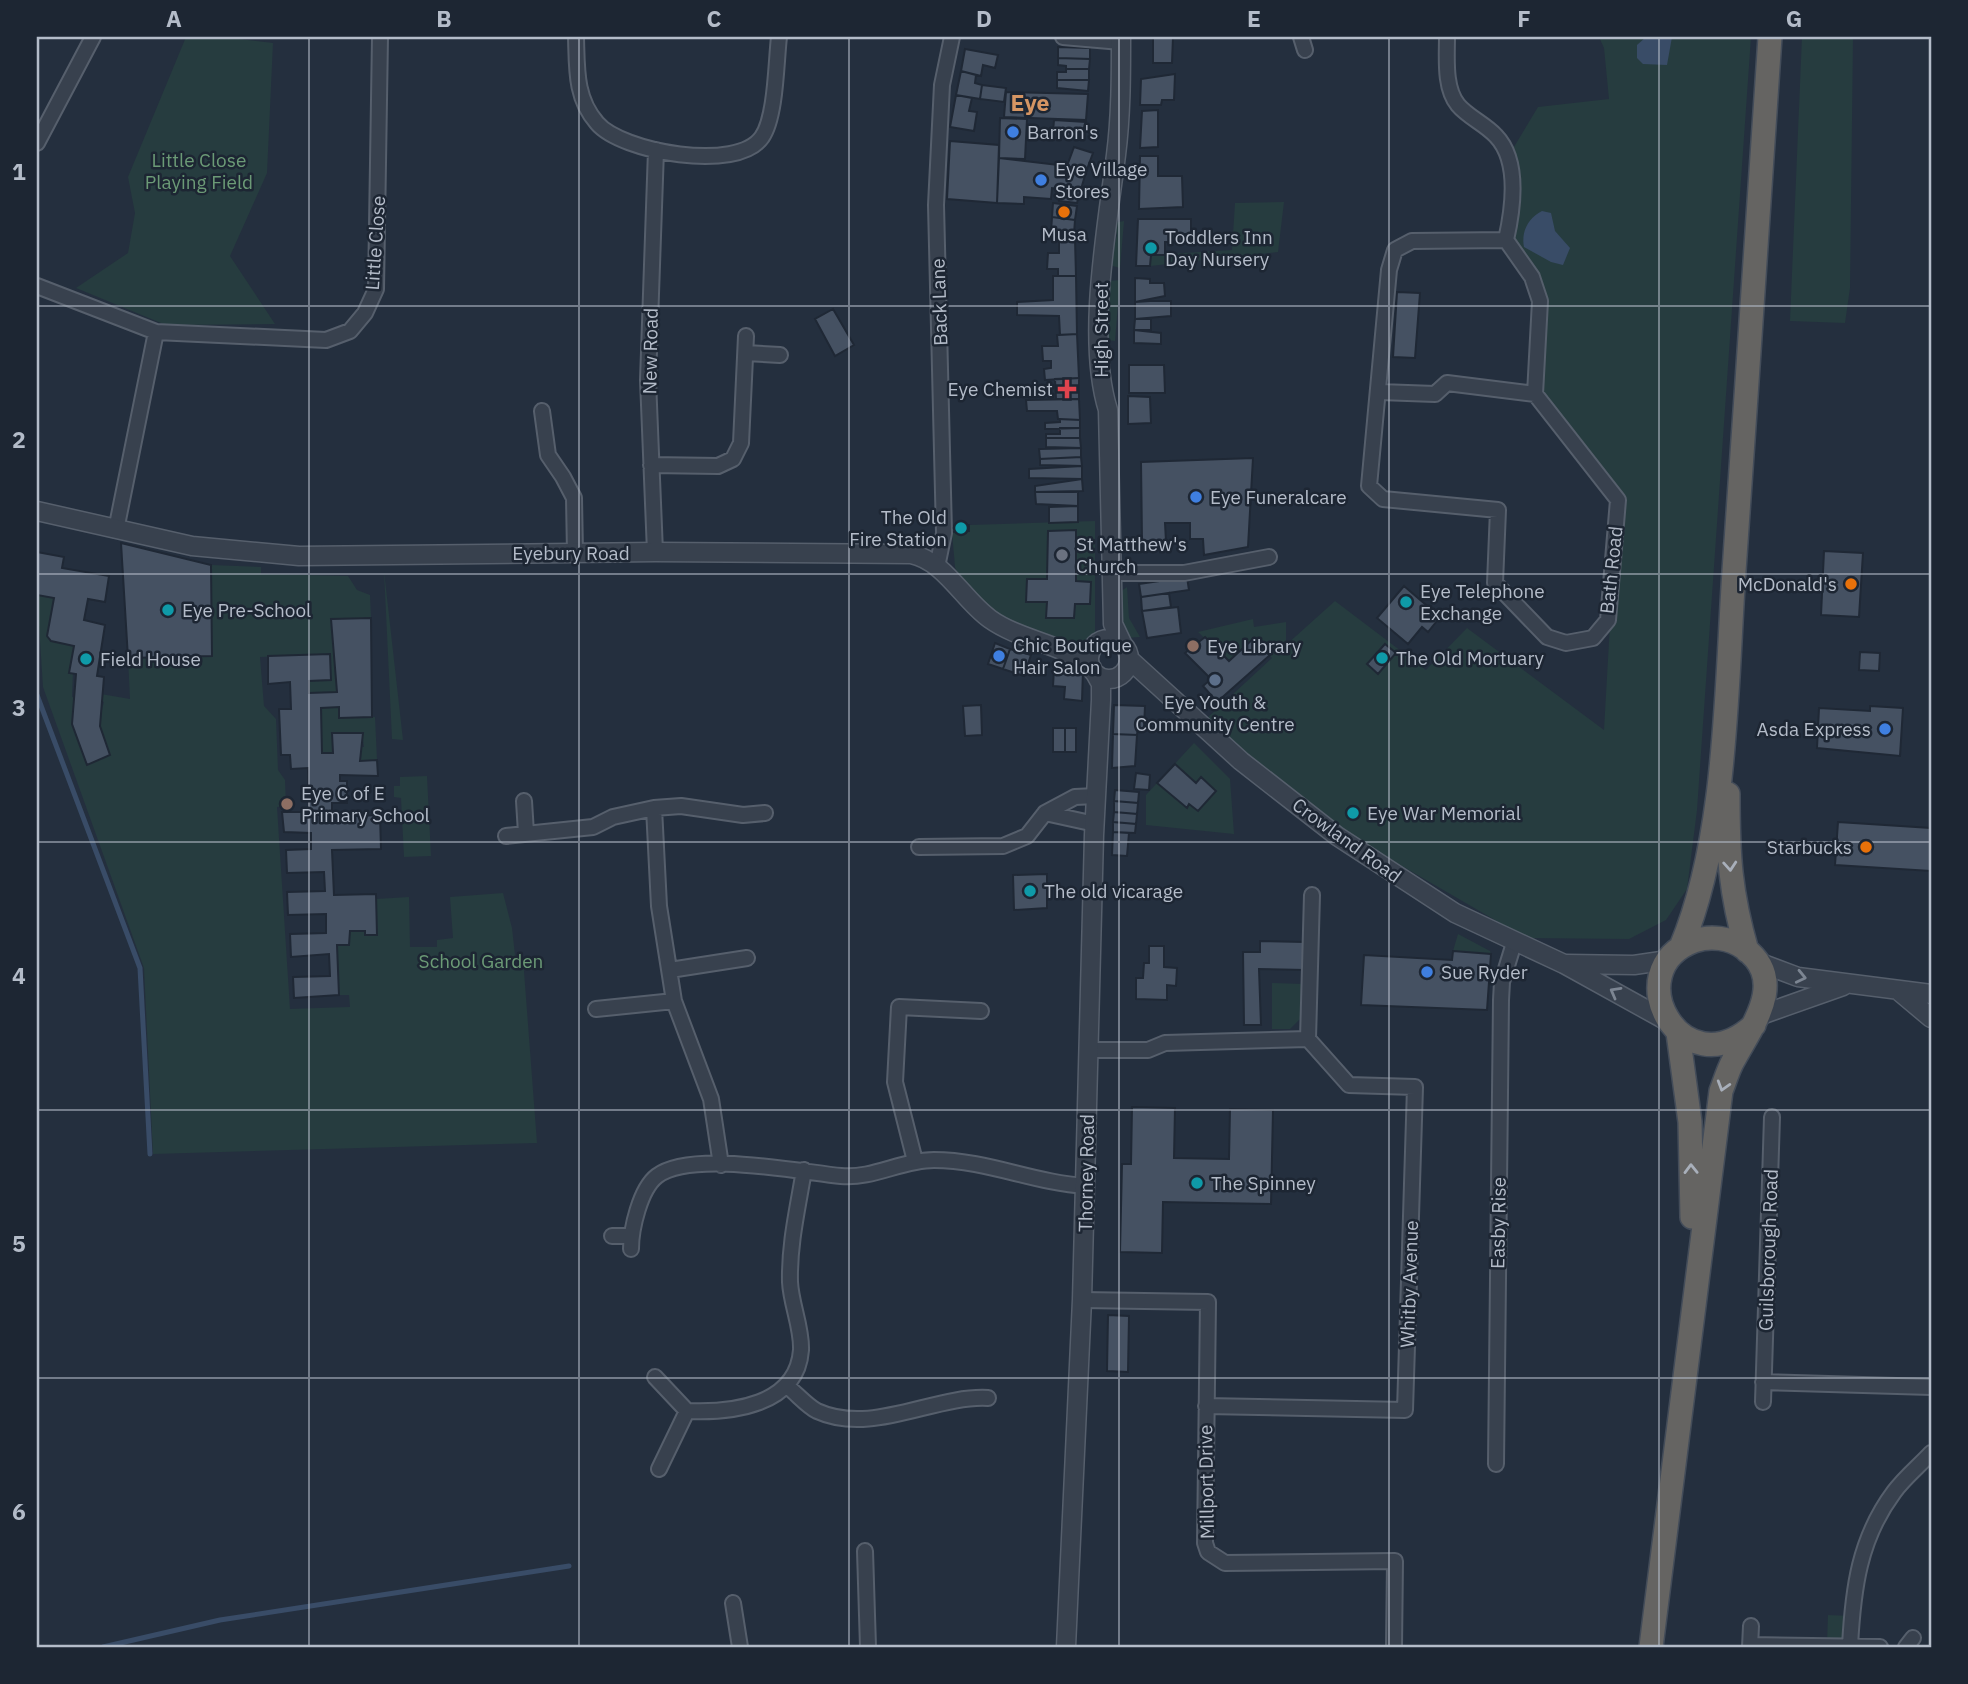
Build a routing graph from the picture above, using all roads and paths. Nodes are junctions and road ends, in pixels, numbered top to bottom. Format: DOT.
graph roads {
  1 [pos="93,37"];
  2 [pos="380,37"];
  3 [pos="576,37"];
  4 [pos="779,37"];
  5 [pos="952,37"];
  6 [pos="1063,37"];
  7 [pos="1447,37"];
  8 [pos="1770,37"];
  9 [pos="1121,39"];
  10 [pos="37,143"];
  11 [pos="656,150"];
  12 [pos="1506,240"];
  13 [pos="37,285"];
  14 [pos="156,332"];
  15 [pos="746,335"];
  16 [pos="746,353"];
  17 [pos="780,355"];
  18 [pos="1380,392"];
  19 [pos="1535,394"];
  20 [pos="542,411"];
  21 [pos="651,466"];
  22 [pos="37,511"];
  23 [pos="116,530"];
  24 [pos="655,552"];
  25 [pos="575,553"];
  26 [pos="1269,557"];
  27 [pos="937,568"];
  28 [pos="1113,573"];
  29 [pos="1116,652"];
  30 [pos="1076,655"];
  31 [pos="1093,671"];
  32 [pos="1101,699"];
  33 [pos="1725,724"];
  34 [pos="1096,796"];
  35 [pos="524,801"];
  36 [pos="654,808"];
  37 [pos="765,813"];
  38 [pos="1045,813"];
  39 [pos="1095,824"];
  40 [pos="526,833"];
  41 [pos="506,836"];
  42 [pos="919,847"];
  43 [pos="1311,895"];
  44 [pos="1514,943"];
  45 [pos="1675,953"];
  46 [pos="1753,957"];
  47 [pos="747,958"];
  48 [pos="1564,964"];
  49 [pos="670,970"];
  50 [pos="1846,985"];
  51 [pos="1900,992"];
  52 [pos="1931,994"];
  53 [pos="674,1001"];
  54 [pos="596,1009"];
  55 [pos="981,1012"];
  56 [pos="1931,1017"];
  57 [pos="1757,1020"];
  58 [pos="1672,1027"];
  59 [pos="1308,1039"];
  60 [pos="1089,1050"];
  61 [pos="1772,1117"];
  62 [pos="915,1161"];
  63 [pos="721,1165"];
  64 [pos="804,1170"];
  65 [pos="1086,1186"];
  66 [pos="612,1236"];
  67 [pos="1694,1286"];
  68 [pos="1083,1300"];
  69 [pos="655,1377"];
  70 [pos="1763,1382"];
  71 [pos="788,1387"];
  72 [pos="1931,1387"];
  73 [pos="988,1398"];
  74 [pos="1763,1402"];
  75 [pos="1206,1406"];
  76 [pos="687,1411"];
  77 [pos="1931,1452"];
  78 [pos="1496,1464"];
  79 [pos="659,1469"];
  80 [pos="865,1551"];
  81 [pos="733,1603"];
  82 [pos="1751,1626"];
  83 [pos="1750,1646"];
  84 [pos="1850,1646"];
  85 [pos="740,1647"];
  86 [pos="868,1647"];
  87 [pos="1066,1647"];
  88 [pos="1394,1647"];
  89 [pos="1651,1647"];
  90 [pos="1880,1647"];
  1 -- 10 [label="street"];
  2 -- 14 [label="street, Little Close"];
  3 -- 11 [label="street"];
  4 -- 11 [label="street"];
  5 -- 27 [label="street, Back Lane"];
  6 -- 9 [label="street"];
  7 -- 12 [label="street"];
  8 -- 33 [label="highway"];
  9 -- 28 [label="street, High Street"];
  11 -- 21 [label="street, New Road"];
  12 -- 18 [label="street, Bath Road"];
  12 -- 19 [label="street"];
  13 -- 14 [label="street, Little Close"];
  14 -- 23 [label="street"];
  15 -- 16 [label="street"];
  16 -- 17 [label="street"];
  16 -- 21 [label="street"];
  18 -- 19 [label="street"];
  18 -- 19 [label="street, Bath Road"];
  20 -- 25 [label="street"];
  21 -- 24 [label="street, New Road"];
  22 -- 23 [label="street, Eyebury Road"];
  23 -- 25 [label="street, Eyebury Road"];
  24 -- 25 [label="street, Eyebury Road"];
  24 -- 27 [label="street, Eyebury Road"];
  26 -- 28 [label="street"];
  27 -- 30 [label="street, Eyebury Road"];
  28 -- 29 [label="street, High Street"];
  29 -- 30 [label="street"];
  29 -- 31 [label="street, High Street"];
  29 -- 31 [label="street"];
  29 -- 32 [label="street"];
  29 -- 44 [label="street, Crowland Road"];
  30 -- 31 [label="street, Eyebury Road"];
  31 -- 32 [label="street, Thorney Road"];
  32 -- 34 [label="street, Thorney Road"];
  33 -- 45 [label="highway"];
  33 -- 46 [label="highway, one-way"];
  34 -- 38 [label="street"];
  34 -- 39 [label="street, Thorney Road"];
  35 -- 40 [label="street"];
  36 -- 37 [label="street"];
  36 -- 40 [label="street"];
  36 -- 49 [label="street"];
  38 -- 39 [label="street"];
  38 -- 42 [label="street"];
  39 -- 60 [label="street, Thorney Road"];
  40 -- 41 [label="street"];
  43 -- 59 [label="street"];
  44 -- 48 [label="street, Crowland Road"];
  44 -- 78 [label="street, Easby Rise"];
  45 -- 46 [label="highway"];
  45 -- 48 [label="street, Crowland Road"];
  45 -- 58 [label="highway"];
  46 -- 50 [label="street, one-way"];
  46 -- 57 [label="highway"];
  47 -- 49 [label="street"];
  58 -- 48 [label="street, Crowland Road, one-way"];
  49 -- 53 [label="street"];
  50 -- 51 [label="street"];
  50 -- 57 [label="street"];
  51 -- 52 [label="street"];
  51 -- 56 [label="street"];
  53 -- 54 [label="street"];
  53 -- 63 [label="street"];
  55 -- 62 [label="street"];
  57 -- 58 [label="highway"];
  57 -- 67 [label="highway, one-way"];
  67 -- 58 [label="highway, one-way"];
  59 -- 60 [label="street"];
  59 -- 75 [label="street, Whitby Avenue"];
  60 -- 65 [label="street, Thorney Road"];
  61 -- 70 [label="street, Guilsborough Road"];
  62 -- 64 [label="street"];
  62 -- 65 [label="street"];
  63 -- 64 [label="street"];
  63 -- 66 [label="street"];
  64 -- 71 [label="street"];
  65 -- 68 [label="street, Thorney Road"];
  67 -- 89 [label="highway"];
  68 -- 75 [label="street, Millport Drive"];
  68 -- 87 [label="street, Thorney Road"];
  69 -- 76 [label="street"];
  70 -- 72 [label="street"];
  70 -- 74 [label="street, Guilsborough Road"];
  71 -- 73 [label="street"];
  71 -- 76 [label="street"];
  75 -- 88 [label="street, Millport Drive"];
  76 -- 79 [label="street"];
  77 -- 84 [label="street"];
  80 -- 86 [label="street"];
  81 -- 85 [label="street"];
  82 -- 83 [label="street"];
  83 -- 84 [label="street"];
  84 -- 90 [label="street"];
}
